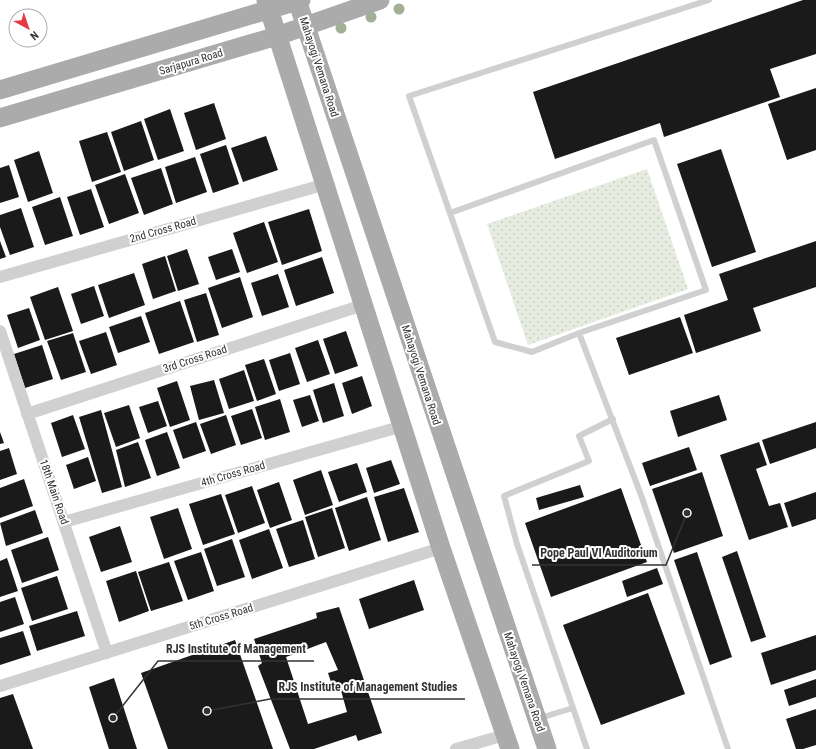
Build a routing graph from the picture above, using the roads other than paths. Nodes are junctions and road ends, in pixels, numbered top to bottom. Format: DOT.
graph roads {
  1 [pos="299,0"];
  2 [pos="380,0"];
  3 [pos="709,0"];
  4 [pos="268,5"];
  5 [pos="305,25"];
  6 [pos="277,36"];
  7 [pos="0,90"];
  8 [pos="0,118"];
  9 [pos="326,184"];
  10 [pos="450,213"];
  11 [pos="0,276"];
  12 [pos="363,305"];
  13 [pos="0,331"];
  14 [pos="579,333"];
  15 [pos="27,414"];
  16 [pos="612,419"];
  17 [pos="403,426"];
  18 [pos="64,522"];
  19 [pos="442,548"];
  20 [pos="107,653"];
  21 [pos="0,686"];
  22 [pos="573,708"];
  23 [pos="537,719"];
  24 [pos="507,742"];
  25 [pos="456,749"];
  26 [pos="547,749"];
  27 [pos="586,749"];
  28 [pos="728,749"];
  1 -- 4 [label="main road"];
  1 -- 5 [label="main road, Mahayogi Vemana Road"];
  2 -- 5 [label="main road, Sarjapura Road"];
  3 -- 10 [label="lane"];
  4 -- 6 [label="main road"];
  4 -- 7 [label="main road"];
  5 -- 6 [label="main road, Sarjapura Road"];
  5 -- 23 [label="main road, Mahayogi Vemana Road"];
  6 -- 8 [label="main road, Sarjapura Road"];
  6 -- 9 [label="main road"];
  9 -- 11 [label="street, 2nd Cross Road"];
  9 -- 12 [label="main road"];
  10 -- 14 [label="lane"];
  10 -- 14 [label="lane"];
  12 -- 15 [label="street, 3rd Cross Road"];
  12 -- 17 [label="main road"];
  13 -- 15 [label="street, 18th Main Road"];
  14 -- 16 [label="lane"];
  15 -- 18 [label="street, 18th Main Road"];
  16 -- 22 [label="lane"];
  16 -- 28 [label="lane"];
  17 -- 18 [label="street, 4th Cross Road"];
  17 -- 19 [label="main road"];
  18 -- 20 [label="street, 18th Main Road"];
  19 -- 20 [label="street, 5th Cross Road"];
  19 -- 24 [label="main road"];
  20 -- 21 [label="street, 5th Cross Road"];
  22 -- 23 [label="lane"];
  22 -- 27 [label="lane"];
  23 -- 26 [label="main road, Mahayogi Vemana Road"];
  24 -- 25 [label="street"];
}
